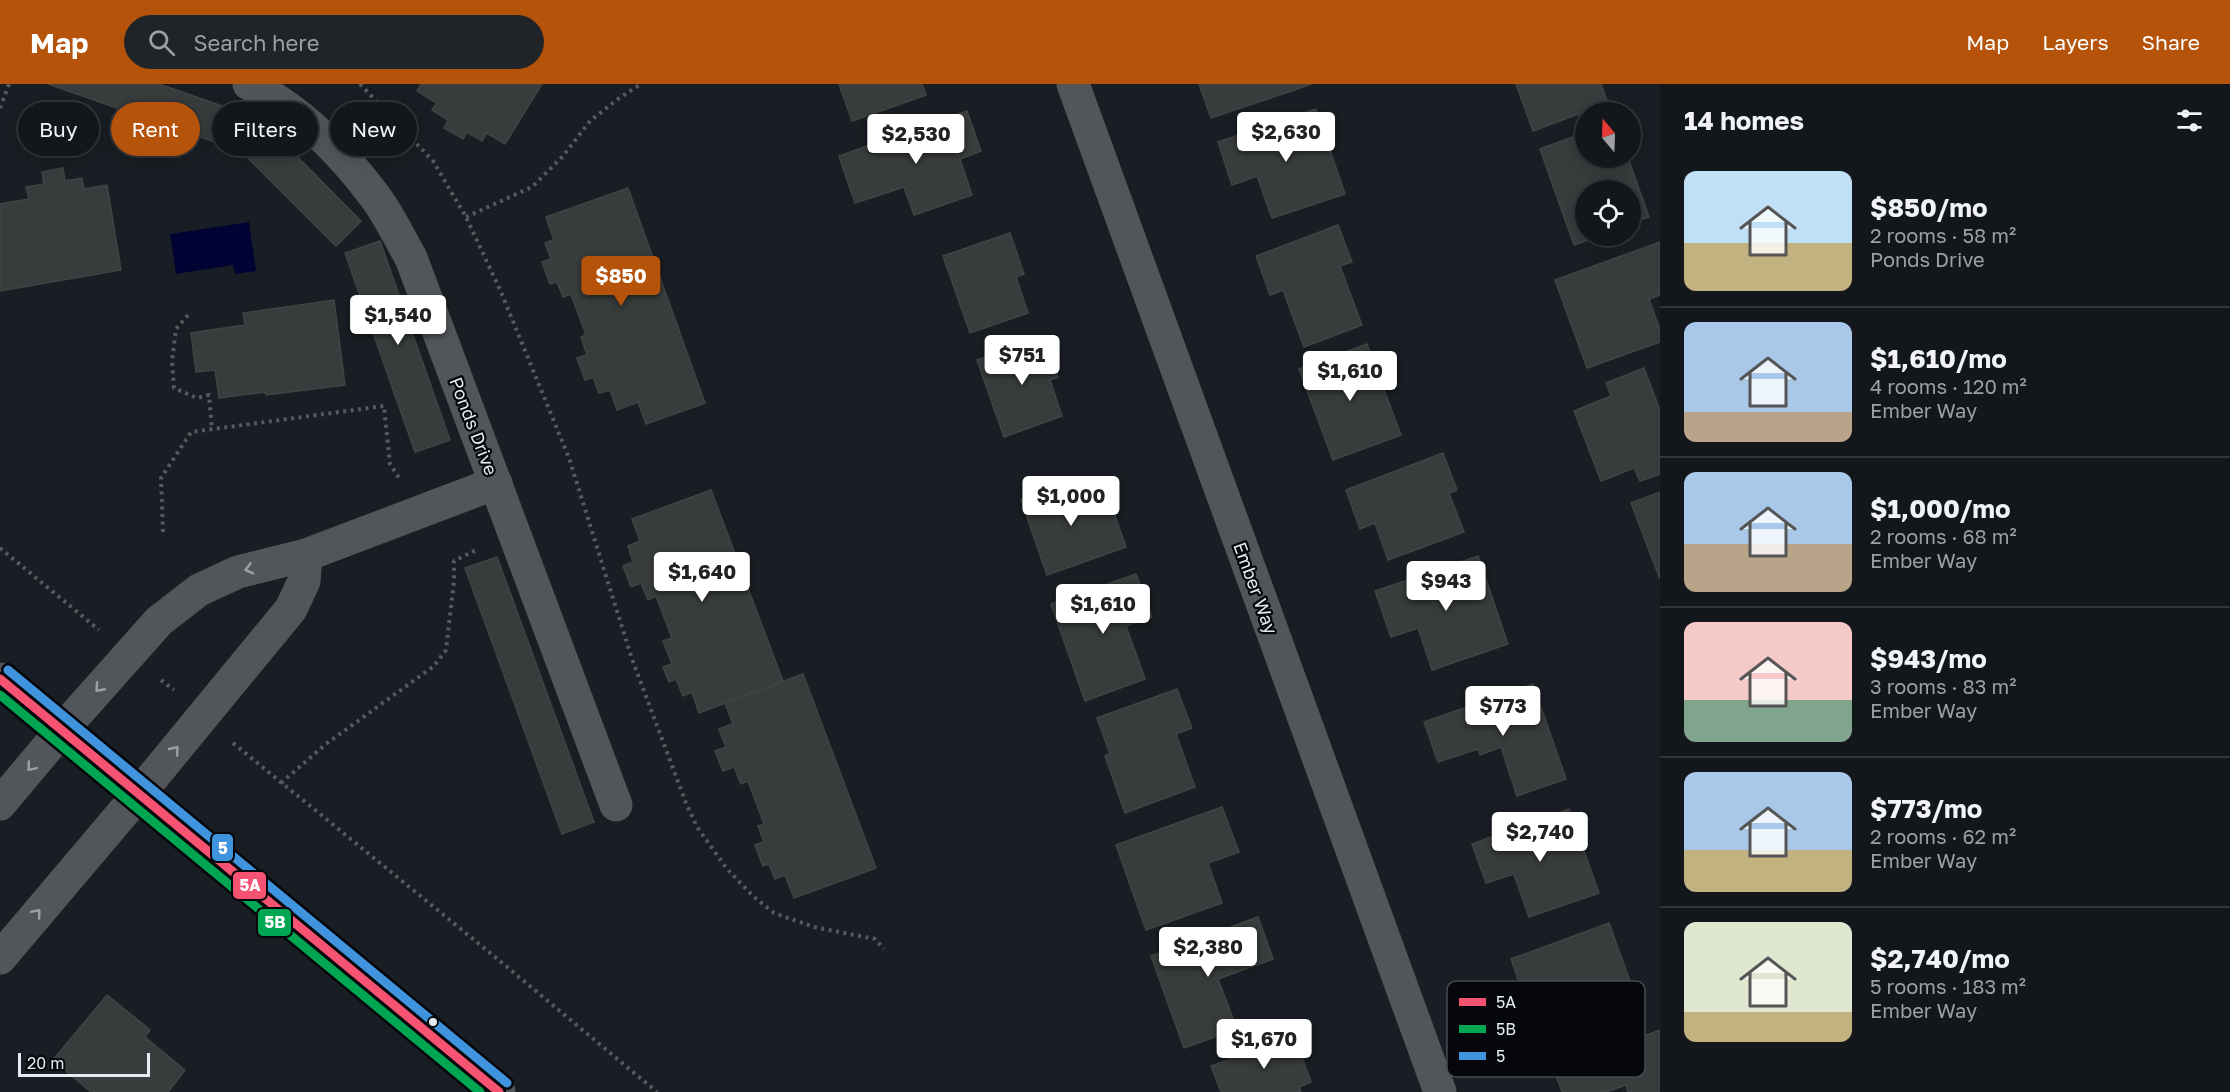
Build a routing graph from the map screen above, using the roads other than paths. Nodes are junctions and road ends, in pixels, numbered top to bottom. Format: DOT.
graph roads {
  1 [pos="249,84"];
  2 [pos="1073,84"];
  3 [pos="496,483"];
  4 [pos="306,555"];
  5 [pos="0,679"];
  6 [pos="62,730"];
  7 [pos="138,795"];
  8 [pos="0,804"];
  9 [pos="616,805"];
  10 [pos="0,958"];
  11 [pos="499,1092"];
  12 [pos="1440,1092"];
  1 -- 3 [label="street, Ponds Drive"];
  2 -- 12 [label="street, Ember Way"];
  3 -- 4 [label="street, Ponds Drive"];
  3 -- 9 [label="street, Ponds Drive"];
  4 -- 6 [label="street, Ponds Drive, one-way"];
  7 -- 4 [label="street, one-way"];
  5 -- 6 [label="street"];
  6 -- 7 [label="street"];
  6 -- 8 [label="street, Ponds Drive, one-way"];
  10 -- 7 [label="street, one-way"];
  7 -- 11 [label="street"];
}
